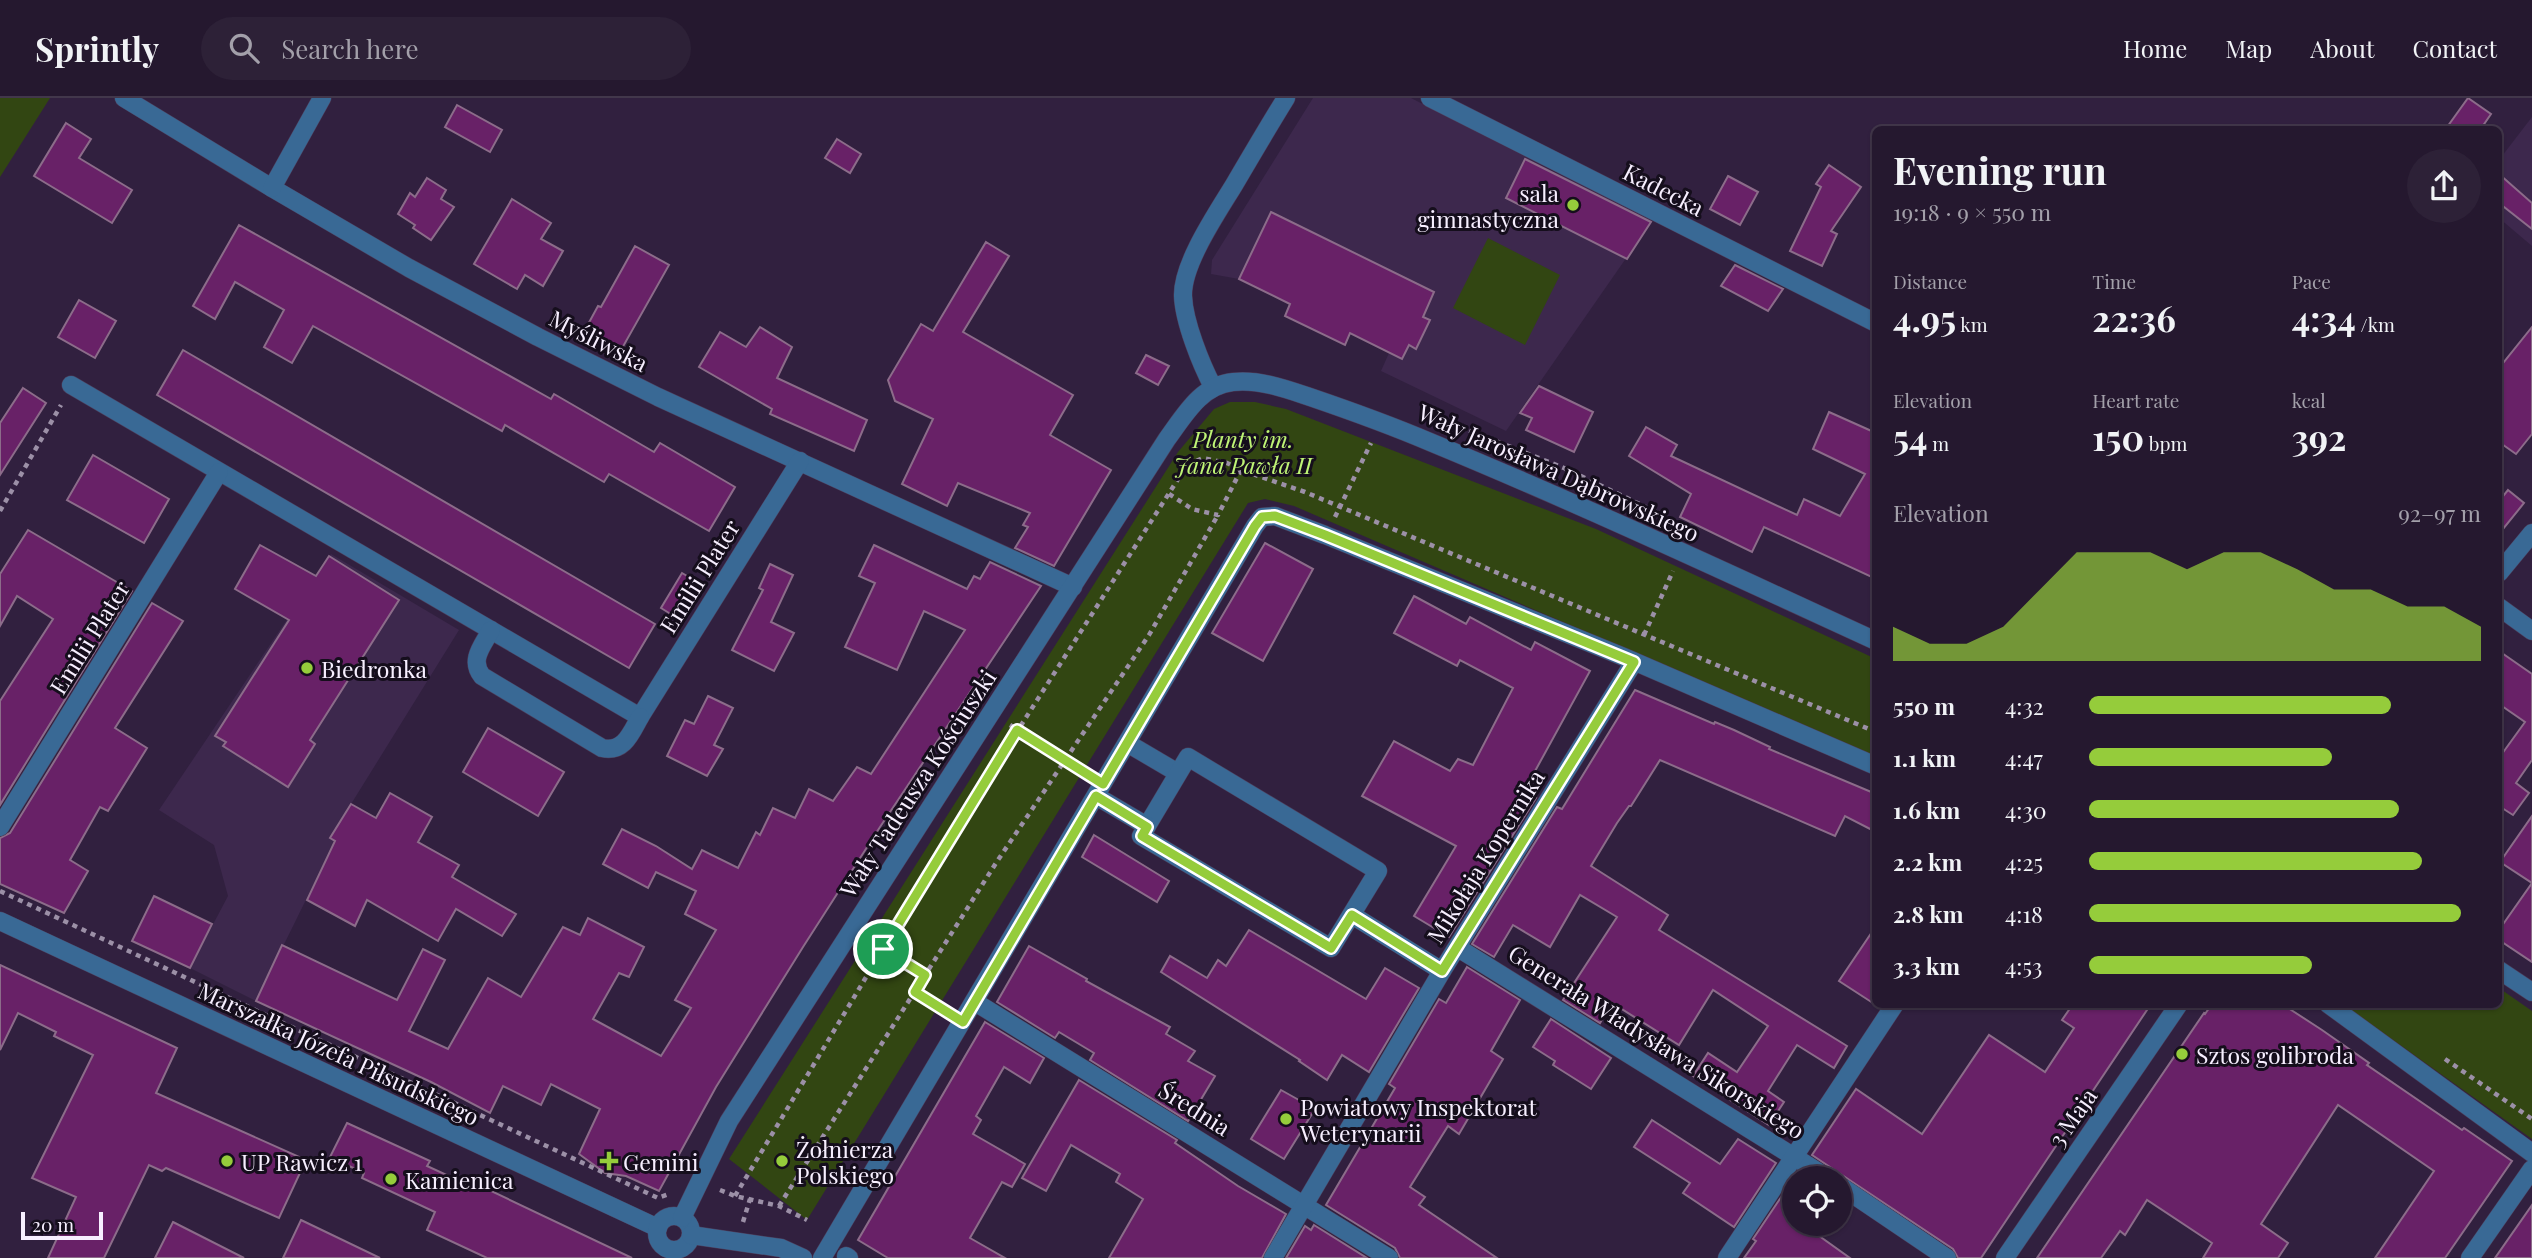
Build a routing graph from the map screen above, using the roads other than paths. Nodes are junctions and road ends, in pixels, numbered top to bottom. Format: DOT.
graph roads {
  1 [pos="124,98"];
  2 [pos="322,98"];
  3 [pos="1286,98"];
  4 [pos="1430,98"];
  5 [pos="272,188"];
  6 [pos="1872,321"];
  7 [pos="71,385"];
  8 [pos="1213,387"];
  9 [pos="800,461"];
  10 [pos="219,472"];
  11 [pos="2532,533"];
  12 [pos="2502,569"];
  13 [pos="1073,587"];
  14 [pos="2502,609"];
  15 [pos="491,630"];
  16 [pos="2532,631"];
  17 [pos="1872,639"];
  18 [pos="1634,662"];
  19 [pos="640,717"];
  20 [pos="1127,743"];
  21 [pos="1872,764"];
  22 [pos="1178,773"];
  23 [pos="1103,784"];
  24 [pos="0,827"];
  25 [pos="1147,827"];
  26 [pos="1352,915"];
  27 [pos="0,921"];
  28 [pos="1458,948"];
  29 [pos="1442,971"];
  30 [pos="2502,972"];
  31 [pos="2532,992"];
  32 [pos="975,1002"];
  33 [pos="1892,1008"];
  34 [pos="2176,1008"];
  35 [pos="2333,1008"];
  36 [pos="2532,1153"];
  37 [pos="1795,1155"];
  38 [pos="1811,1166"];
  39 [pos="2532,1170"];
  40 [pos="1852,1194"];
  41 [pos="1304,1204"];
  42 [pos="681,1218"];
  43 [pos="657,1228"];
  44 [pos="691,1235"];
  45 [pos="666,1254"];
  46 [pos="803,1258"];
  47 [pos="822,1258"];
  48 [pos="1273,1258"];
  49 [pos="1389,1258"];
  50 [pos="1727,1258"];
  51 [pos="1947,1258"];
  52 [pos="2005,1258"];
  53 [pos="2470,1258"];
  1 -- 5 [label="street, Myśliwska"];
  2 -- 5 [label="street"];
  3 -- 8 [label="street"];
  4 -- 6 [label="street, Kadecka"];
  5 -- 9 [label="street, Myśliwska"];
  7 -- 10 [label="street"];
  8 -- 13 [label="street, Wały Tadeusza Kościuszki"];
  8 -- 17 [label="street, Wały Jarosława Dąbrowskiego"];
  9 -- 13 [label="street, Myśliwska"];
  9 -- 19 [label="street, Emilii Plater"];
  10 -- 15 [label="street"];
  10 -- 24 [label="street, Emilii Plater"];
  11 -- 12 [label="street"];
  13 -- 42 [label="street, Wały Tadeusza Kościuszki"];
  14 -- 16 [label="street"];
  15 -- 19 [label="street"];
  15 -- 19 [label="street, Emilii Plater"];
  18 -- 20 [label="street"];
  18 -- 21 [label="street"];
  18 -- 28 [label="street, Mikołaja Kopernika"];
  20 -- 22 [label="street"];
  20 -- 23 [label="street"];
  22 -- 25 [label="street"];
  22 -- 26 [label="street"];
  23 -- 25 [label="street"];
  23 -- 32 [label="street"];
  25 -- 26 [label="street"];
  26 -- 29 [label="street"];
  27 -- 43 [label="street, Marszałka Józefa Piłsudskiego"];
  28 -- 29 [label="street, Mikołaja Kopernika"];
  28 -- 37 [label="street, Generała Władysława Sikorskiego"];
  29 -- 41 [label="street, Mikołaja Kopernika"];
  30 -- 31 [label="street"];
  32 -- 41 [label="street, Średnia"];
  32 -- 47 [label="street"];
  33 -- 37 [label="street"];
  34 -- 52 [label="street, 3 Maja"];
  35 -- 36 [label="street"];
  37 -- 38 [label="street, Generała Władysława Sikorskiego"];
  37 -- 50 [label="street"];
  39 -- 53 [label="street"];
  40 -- 51 [label="street"];
  41 -- 48 [label="street, Mikołaja Kopernika"];
  41 -- 49 [label="street, Średnia"];
  42 -- 43 [label="street"];
  42 -- 44 [label="street"];
  43 -- 45 [label="street"];
  44 -- 45 [label="street"];
  44 -- 46 [label="street"];
}
